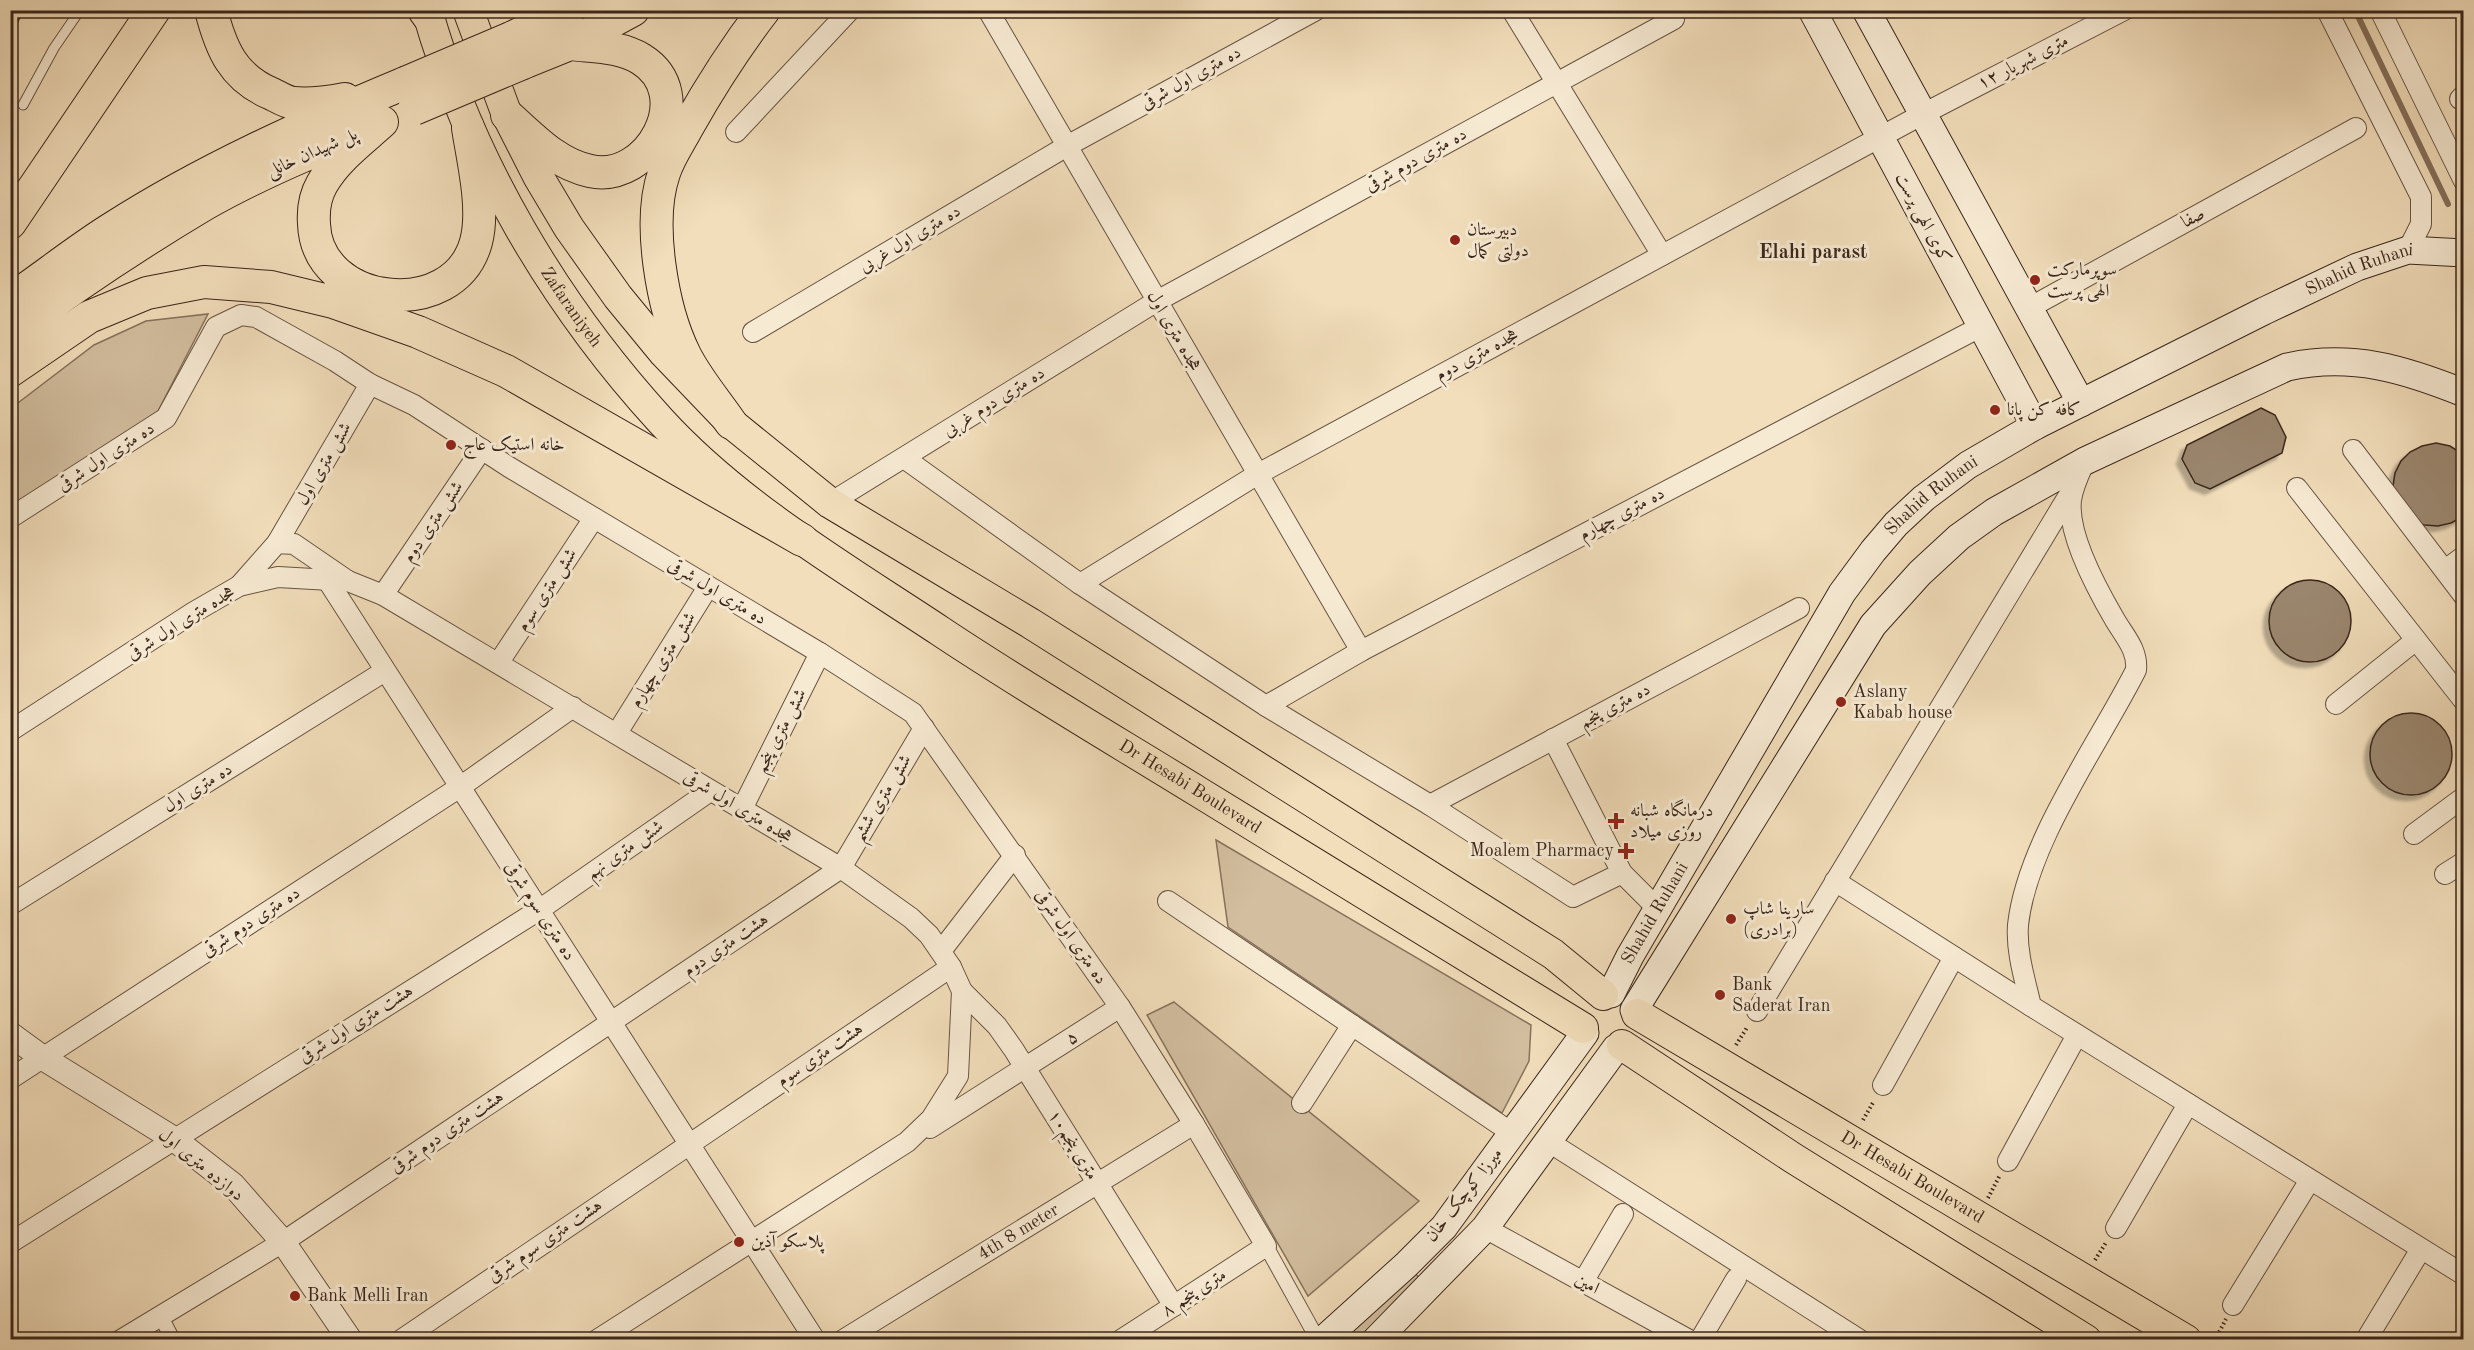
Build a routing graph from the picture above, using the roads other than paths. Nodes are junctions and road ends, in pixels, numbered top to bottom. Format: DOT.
graph roads {
  1 [pos="80,10"];
  2 [pos="154,10"];
  3 [pos="211,10"];
  4 [pos="468,10"];
  5 [pos="569,10"];
  6 [pos="633,10"];
  7 [pos="764,10"];
  8 [pos="850,10"];
  9 [pos="988,10"];
  10 [pos="1316,10"];
  11 [pos="1512,10"];
  12 [pos="1812,10"];
  13 [pos="1866,10"];
  14 [pos="2124,10"];
  15 [pos="2327,10"];
  16 [pos="2380,10"];
  17 [pos="427,13"];
  18 [pos="1674,19"];
  19 [pos="570,44"];
  20 [pos="517,51"];
  21 [pos="1557,83"];
  22 [pos="395,102"];
  23 [pos="23,105"];
  24 [pos="1923,114"];
  25 [pos="507,115"];
  26 [pos="468,128"];
  27 [pos="2356,128"];
  28 [pos="736,132"];
  29 [pos="1880,138"];
  30 [pos="1067,146"];
  31 [pos="2463,181"];
  32 [pos="10,223"];
  33 [pos="2408,250"];
  34 [pos="2463,253"];
  35 [pos="1662,255"];
  36 [pos="10,300"];
  37 [pos="1157,301"];
  38 [pos="2030,308"];
  39 [pos="1982,326"];
  40 [pos="753,332"];
  41 [pos="10,334"];
  42 [pos="10,371"];
  43 [pos="370,384"];
  44 [pos="2463,393"];
  45 [pos="2081,403"];
  46 [pos="731,423"];
  47 [pos="2035,426"];
  48 [pos="482,449"];
  49 [pos="2353,450"];
  50 [pos="904,458"];
  51 [pos="2080,473"];
  52 [pos="1258,474"];
  53 [pos="2297,488"];
  54 [pos="830,503"];
  55 [pos="10,518"];
  56 [pos="594,518"];
  57 [pos="802,540"];
  58 [pos="277,543"];
  59 [pos="2463,556"];
  60 [pos="2445,570"];
  61 [pos="328,581"];
  62 [pos="348,581"];
  63 [pos="1080,584"];
  64 [pos="239,586"];
  65 [pos="708,587"];
  66 [pos="384,595"];
  67 [pos="2463,596"];
  68 [pos="1800,608"];
  69 [pos="2416,640"];
  70 [pos="1361,651"];
  71 [pos="820,653"];
  72 [pos="499,662"];
  73 [pos="386,671"];
  74 [pos="2463,701"];
  75 [pos="2336,704"];
  76 [pos="1266,706"];
  77 [pos="573,707"];
  78 [pos="924,728"];
  79 [pos="10,731"];
  80 [pos="617,734"];
  81 [pos="1553,740"];
  82 [pos="460,787"];
  83 [pos="710,791"];
  84 [pos="2463,797"];
  85 [pos="1430,805"];
  86 [pos="742,809"];
  87 [pos="2414,834"];
  88 [pos="1015,855"];
  89 [pos="2463,862"];
  90 [pos="841,868"];
  91 [pos="1622,873"];
  92 [pos="2445,874"];
  93 [pos="1835,881"];
  94 [pos="1168,901"];
  95 [pos="10,905"];
  96 [pos="1658,909"];
  97 [pos="539,910"];
  98 [pos="1954,957"];
  99 [pos="946,959"];
  100 [pos="962,991"];
  101 [pos="1622,1003"];
  102 [pos="2031,1006"];
  103 [pos="1120,1007"];
  104 [pos="1757,1011"];
  105 [pos="611,1022"];
  106 [pos="1352,1025"];
  107 [pos="1584,1030"];
  108 [pos="10,1034"];
  109 [pos="2078,1035"];
  110 [pos="1619,1046"];
  111 [pos="43,1058"];
  112 [pos="1024,1068"];
  113 [pos="10,1079"];
  114 [pos="1883,1085"];
  115 [pos="1302,1103"];
  116 [pos="2188,1104"];
  117 [pos="1194,1124"];
  118 [pos="1512,1133"];
  119 [pos="174,1139"];
  120 [pos="1549,1142"];
  121 [pos="689,1143"];
  122 [pos="907,1143"];
  123 [pos="2008,1161"];
  124 [pos="2310,1180"];
  125 [pos="1097,1184"];
  126 [pos="1623,1214"];
  127 [pos="1444,1227"];
  128 [pos="2116,1228"];
  129 [pos="1477,1236"];
  130 [pos="752,1241"];
  131 [pos="283,1242"];
  132 [pos="10,1243"];
  133 [pos="1266,1245"];
  134 [pos="2421,1249"];
  135 [pos="1408,1263"];
  136 [pos="2463,1275"];
  137 [pos="1736,1279"];
  138 [pos="1583,1282"];
  139 [pos="1431,1285"];
  140 [pos="2233,1305"];
  141 [pos="1174,1306"];
  142 [pos="160,1315"];
  143 [pos="1854,1338"];
  144 [pos="121,1340"];
  145 [pos="173,1340"];
  146 [pos="350,1340"];
  147 [pos="401,1340"];
  148 [pos="597,1340"];
  149 [pos="815,1340"];
  150 [pos="843,1340"];
  151 [pos="1120,1340"];
  152 [pos="1320,1340"];
  153 [pos="1376,1340"];
  154 [pos="1689,1340"];
  155 [pos="1700,1340"];
  156 [pos="2086,1340"];
  157 [pos="2186,1340"];
  158 [pos="2366,1340"];
  1 -- 23 [label="lane"];
  2 -- 32 [label="highway"];
  3 -- 22 [label="highway"];
  4 -- 25 [label="main road"];
  5 -- 20 [label="highway, پل شهیدان خانلی"];
  6 -- 19 [label="highway, پل شهیدان خانلی"];
  7 -- 46 [label="highway"];
  8 -- 28 [label="street"];
  9 -- 30 [label="street, هجده متری اول"];
  10 -- 30 [label="street, ده متری اول شرقی"];
  11 -- 21 [label="street"];
  12 -- 29 [label="main road, کوی الهی پرست"];
  13 -- 24 [label="main road"];
  14 -- 24 [label="street, ۱۲ متری شهریار"];
  15 -- 33 [label="street"];
  16 -- 31 [label="street"];
  17 -- 26 [label="main road, Zafaraniyeh"];
  18 -- 21 [label="street, ده متری دوم شرقی"];
  19 -- 20 [label="highway, پل شهیدان خانلی"];
  19 -- 25 [label="highway"];
  20 -- 22 [label="highway, پل شهیدان خانلی, bridge"];
  21 -- 35 [label="street"];
  21 -- 37 [label="street, ده متری دوم شرقی"];
  22 -- 26 [label="highway"];
  22 -- 36 [label="highway, پل شهیدان خانلی"];
  22 -- 41 [label="highway, پل شهیدان خانلی"];
  24 -- 29 [label="street, ۱۲ متری شهریار"];
  24 -- 38 [label="main road"];
  25 -- 46 [label="main road"];
  26 -- 57 [label="main road, Zafaraniyeh"];
  27 -- 38 [label="street, صفا"];
  29 -- 35 [label="street, هجده متری دوم"];
  29 -- 39 [label="main road, کوی الهی پرست"];
  30 -- 37 [label="street, هجده متری اول"];
  30 -- 40 [label="street, ده متری اول غربی"];
  33 -- 34 [label="main road, Shahid Ruhani"];
  33 -- 45 [label="main road, Shahid Ruhani"];
  35 -- 52 [label="street, هجده متری دوم"];
  37 -- 50 [label="street, ده متری دوم غربی"];
  37 -- 52 [label="street, هجده متری اول"];
  38 -- 45 [label="main road"];
  39 -- 47 [label="main road, کوی الهی پرست"];
  39 -- 70 [label="street, ده متری چهارم"];
  42 -- 57 [label="highway"];
  43 -- 48 [label="street, ده متری اول شرقی"];
  43 -- 55 [label="street, ده متری اول شرقی"];
  43 -- 58 [label="street, شش متری اول"];
  44 -- 51 [label="main road, Shahid Ruhani"];
  45 -- 47 [label="main road, Shahid Ruhani"];
  46 -- 54 [label="main road"];
  47 -- 96 [label="main road, Shahid Ruhani"];
  48 -- 56 [label="street, ده متری اول شرقی"];
  48 -- 66 [label="street, شش متری دوم"];
  49 -- 60 [label="street"];
  50 -- 54 [label="street, ده متری دوم غربی"];
  50 -- 63 [label="street"];
  51 -- 93 [label="street"];
  51 -- 101 [label="main road, Shahid Ruhani"];
  51 -- 102 [label="street"];
  52 -- 63 [label="street, هجده متری دوم"];
  52 -- 70 [label="street, هجده متری اول"];
  53 -- 69 [label="street"];
  54 -- 101 [label="main road, Dr Hesabi Boulevard"];
  56 -- 65 [label="street, ده متری اول شرقی"];
  56 -- 72 [label="street, شش متری سوم"];
  57 -- 107 [label="main road, Dr Hesabi Boulevard"];
  58 -- 62 [label="street"];
  58 -- 64 [label="street, شش متری اول"];
  59 -- 60 [label="street"];
  60 -- 67 [label="street"];
  61 -- 62 [label="street, هجده متری اول شرقی"];
  61 -- 64 [label="street, هجده متری اول شرقی"];
  61 -- 73 [label="street, ده متری سوم شرقی"];
  62 -- 66 [label="street, هجده متری اول شرقی"];
  63 -- 76 [label="street"];
  64 -- 79 [label="street, هجده متری اول شرقی"];
  65 -- 71 [label="street, ده متری اول شرقی"];
  65 -- 80 [label="street, شش متری چهارم"];
  66 -- 72 [label="street, هجده متری اول شرقی"];
  68 -- 81 [label="street, ده متری پنجم"];
  69 -- 74 [label="street"];
  69 -- 75 [label="street"];
  70 -- 76 [label="street, ده متری چهارم"];
  71 -- 78 [label="street, ده متری اول شرقی"];
  71 -- 86 [label="street, شش متری پنجم"];
  72 -- 77 [label="street, هجده متری اول شرقی"];
  73 -- 82 [label="street, ده متری سوم شرقی"];
  73 -- 95 [label="street, ده متری اول"];
  76 -- 85 [label="street"];
  77 -- 80 [label="street, هجده متری اول شرقی"];
  77 -- 82 [label="street, ده متری دوم شرقی"];
  78 -- 88 [label="street, ده متری اول شرقی"];
  78 -- 90 [label="street, شش متری ششم"];
  80 -- 83 [label="street, هجده متری اول شرقی"];
  81 -- 85 [label="street, ده متری پنجم"];
  81 -- 91 [label="street"];
  82 -- 97 [label="street, ده متری سوم شرقی"];
  82 -- 111 [label="street, ده متری دوم شرقی"];
  83 -- 86 [label="street, هجده متری اول شرقی"];
  83 -- 97 [label="street, شش متری نهم"];
  84 -- 87 [label="street"];
  85 -- 91 [label="street"];
  86 -- 90 [label="street, هجده متری اول شرقی"];
  88 -- 99 [label="street, هشت متری سوم"];
  88 -- 103 [label="street, ده متری اول شرقی"];
  89 -- 92 [label="street"];
  90 -- 99 [label="street, هجده متری اول شرقی"];
  90 -- 105 [label="street, هشت متری دوم"];
  91 -- 96 [label="street"];
  93 -- 98 [label="street"];
  93 -- 104 [label="street"];
  94 -- 106 [label="street"];
  96 -- 101 [label="main road, Shahid Ruhani"];
  97 -- 105 [label="street, ده متری سوم شرقی"];
  97 -- 119 [label="street, هشت متری اول شرقی"];
  98 -- 102 [label="street"];
  98 -- 114 [label="street"];
  99 -- 100 [label="street, هجده متری اول شرقی"];
  99 -- 121 [label="street, هشت متری سوم"];
  100 -- 112 [label="street, ۱۰متری پنجم"];
  100 -- 122 [label="street, هجده متری اول شرقی"];
  101 -- 107 [label="main road"];
  101 -- 110 [label="main road"];
  101 -- 157 [label="main road, Dr Hesabi Boulevard"];
  102 -- 109 [label="street"];
  103 -- 112 [label="street, ۵"];
  103 -- 117 [label="street, ده متری اول شرقی"];
  105 -- 121 [label="street, ده متری سوم شرقی"];
  105 -- 131 [label="street, هشت متری دوم شرقی"];
  106 -- 115 [label="street"];
  106 -- 118 [label="street"];
  107 -- 110 [label="main road"];
  107 -- 118 [label="main road, میرزا کوچک خان"];
  108 -- 111 [label="street, دوازده متری اول"];
  109 -- 116 [label="street"];
  109 -- 123 [label="street"];
  110 -- 120 [label="main road, میرزا کوچک خان"];
  110 -- 156 [label="main road"];
  111 -- 113 [label="street"];
  111 -- 119 [label="street, دوازده متری اول"];
  112 -- 122 [label="street, ۵"];
  112 -- 125 [label="street, ۱۰متری پنجم"];
  116 -- 124 [label="street"];
  116 -- 128 [label="street"];
  117 -- 125 [label="street, 4th 8 meter"];
  117 -- 133 [label="street, ده متری اول شرقی"];
  118 -- 127 [label="main road, میرزا کوچک خان"];
  119 -- 131 [label="street, دوازده متری اول"];
  119 -- 132 [label="street, هشت متری اول شرقی"];
  120 -- 129 [label="main road, میرزا کوچک خان"];
  120 -- 143 [label="street"];
  121 -- 130 [label="street, ده متری سوم شرقی"];
  121 -- 147 [label="street, هشت متری سوم شرقی"];
  122 -- 130 [label="street, هجده متری اول شرقی"];
  124 -- 134 [label="street"];
  124 -- 140 [label="street"];
  125 -- 141 [label="street, ۱۰متری پنجم"];
  125 -- 150 [label="street, 4th 8 meter"];
  126 -- 138 [label="street"];
  127 -- 129 [label="main road"];
  127 -- 135 [label="main road, میرزا کوچک خان"];
  129 -- 138 [label="street, امین"];
  129 -- 139 [label="main road, میرزا کوچک خان"];
  130 -- 148 [label="street, هجده متری اول شرقی"];
  130 -- 149 [label="street, ده متری سوم شرقی"];
  131 -- 142 [label="street, هشت متری دوم شرقی"];
  131 -- 146 [label="street, دوازده متری اول"];
  133 -- 141 [label="street, ۸ متری پنجم"];
  133 -- 152 [label="street"];
  134 -- 136 [label="street"];
  134 -- 158 [label="street"];
  135 -- 139 [label="main road"];
  135 -- 152 [label="main road, میرزا کوچک خان"];
  137 -- 155 [label="street"];
  138 -- 154 [label="street, امین"];
  139 -- 153 [label="main road, میرزا کوچک خان"];
  141 -- 151 [label="street, ۸ متری پنجم"];
  142 -- 144 [label="street, هشت متری دوم شرقی"];
  142 -- 145 [label="street"];
}
